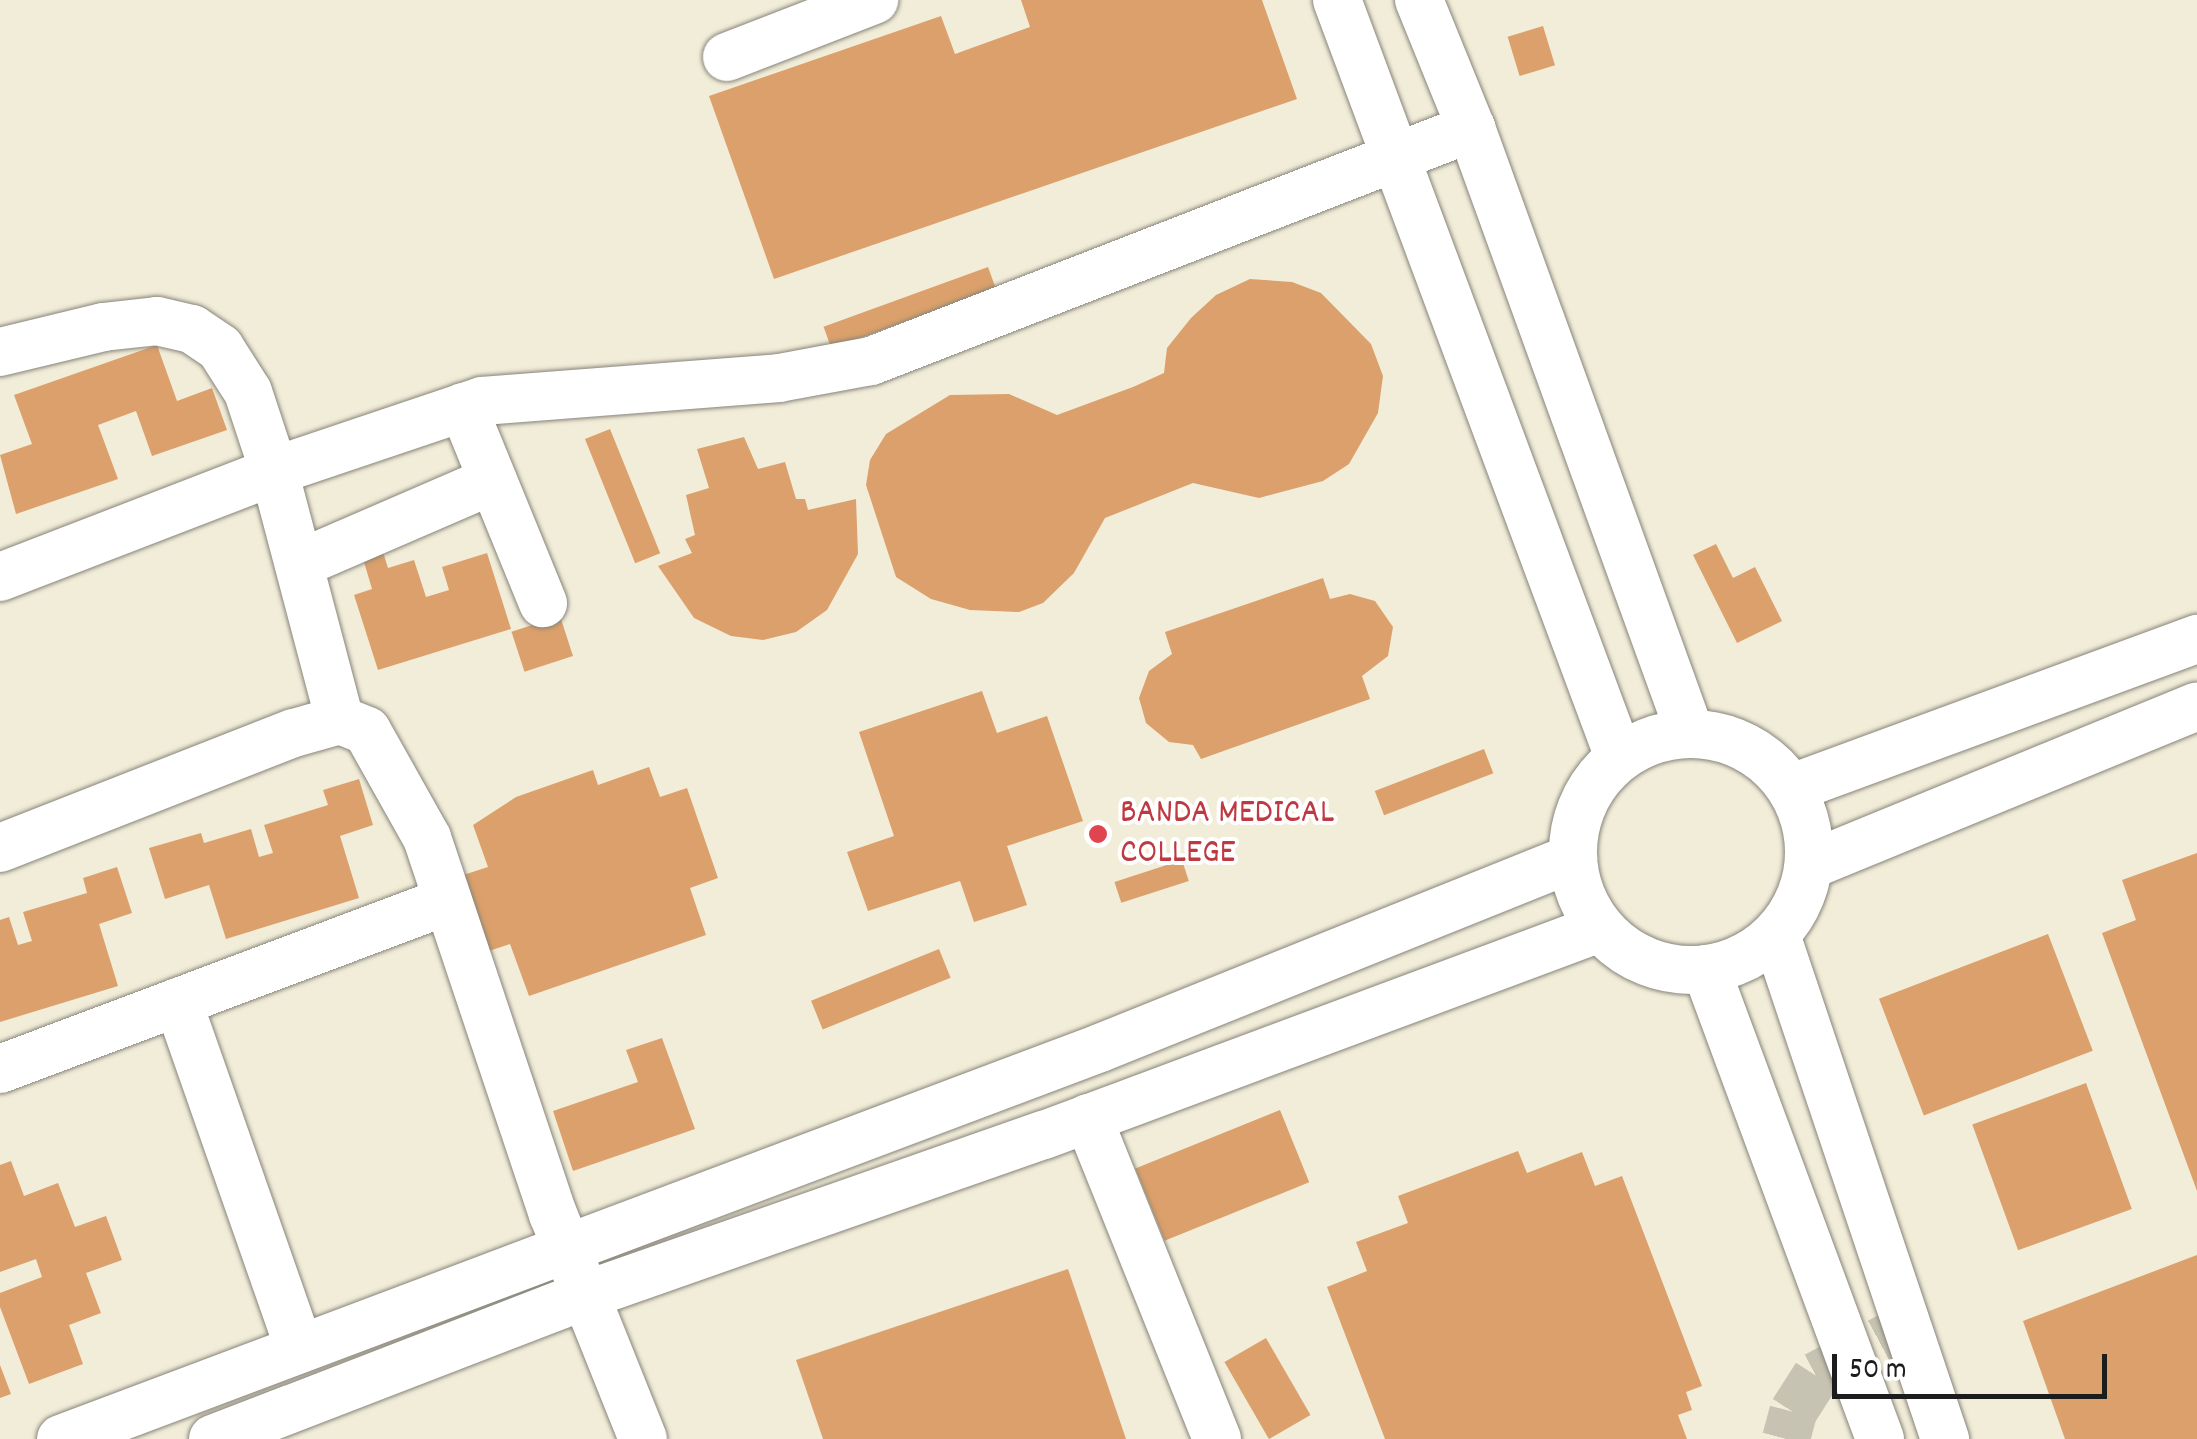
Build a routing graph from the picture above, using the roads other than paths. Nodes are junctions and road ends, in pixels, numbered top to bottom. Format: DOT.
graph roads {
  1 [pos="874,0"];
  2 [pos="1337,0"];
  3 [pos="1418,0"];
  4 [pos="727,57"];
  5 [pos="1472,128"];
  6 [pos="1392,159"];
  7 [pos="0,352"];
  8 [pos="463,407"];
  9 [pos="274,471"];
  10 [pos="493,480"];
  11 [pos="298,564"];
  12 [pos="0,577"];
  13 [pos="543,603"];
  14 [pos="2197,639"];
  15 [pos="2197,706"];
  16 [pos="340,720"];
  17 [pos="1690,733"];
  18 [pos="1619,757"];
  19 [pos="1792,788"];
  20 [pos="0,848"];
  21 [pos="1572,858"];
  22 [pos="1810,865"];
  23 [pos="448,901"];
  24 [pos="1600,928"];
  25 [pos="1776,935"];
  26 [pos="1706,969"];
  27 [pos="178,1002"];
  28 [pos="0,1069"];
  29 [pos="1088,1118"];
  30 [pos="568,1250"];
  31 [pos="586,1295"];
  32 [pos="299,1348"];
  33 [pos="61,1439"];
  34 [pos="214,1439"];
  35 [pos="643,1439"];
  36 [pos="1216,1439"];
  37 [pos="1880,1439"];
  38 [pos="1945,1439"];
  1 -- 4 [label="lane"];
  2 -- 6 [label="lane"];
  3 -- 5 [label="lane"];
  5 -- 6 [label="lane"];
  5 -- 17 [label="lane"];
  6 -- 8 [label="lane"];
  6 -- 18 [label="lane"];
  7 -- 9 [label="lane"];
  8 -- 9 [label="lane"];
  8 -- 10 [label="lane"];
  9 -- 11 [label="lane"];
  9 -- 12 [label="lane"];
  10 -- 11 [label="lane"];
  10 -- 13 [label="lane"];
  11 -- 16 [label="lane"];
  14 -- 19 [label="lane"];
  15 -- 22 [label="lane"];
  16 -- 20 [label="lane"];
  16 -- 23 [label="lane"];
  17 -- 18 [label="lane"];
  17 -- 19 [label="lane"];
  18 -- 21 [label="lane"];
  19 -- 22 [label="lane"];
  21 -- 24 [label="lane"];
  21 -- 30 [label="lane"];
  22 -- 25 [label="lane"];
  23 -- 27 [label="lane"];
  23 -- 30 [label="lane"];
  24 -- 26 [label="lane"];
  24 -- 29 [label="lane"];
  25 -- 26 [label="lane"];
  25 -- 38 [label="lane"];
  26 -- 37 [label="lane"];
  27 -- 28 [label="lane"];
  27 -- 32 [label="lane"];
  29 -- 31 [label="lane"];
  29 -- 36 [label="lane"];
  30 -- 31 [label="lane"];
  30 -- 32 [label="lane"];
  31 -- 34 [label="lane"];
  31 -- 35 [label="lane"];
  32 -- 33 [label="lane"];
}
